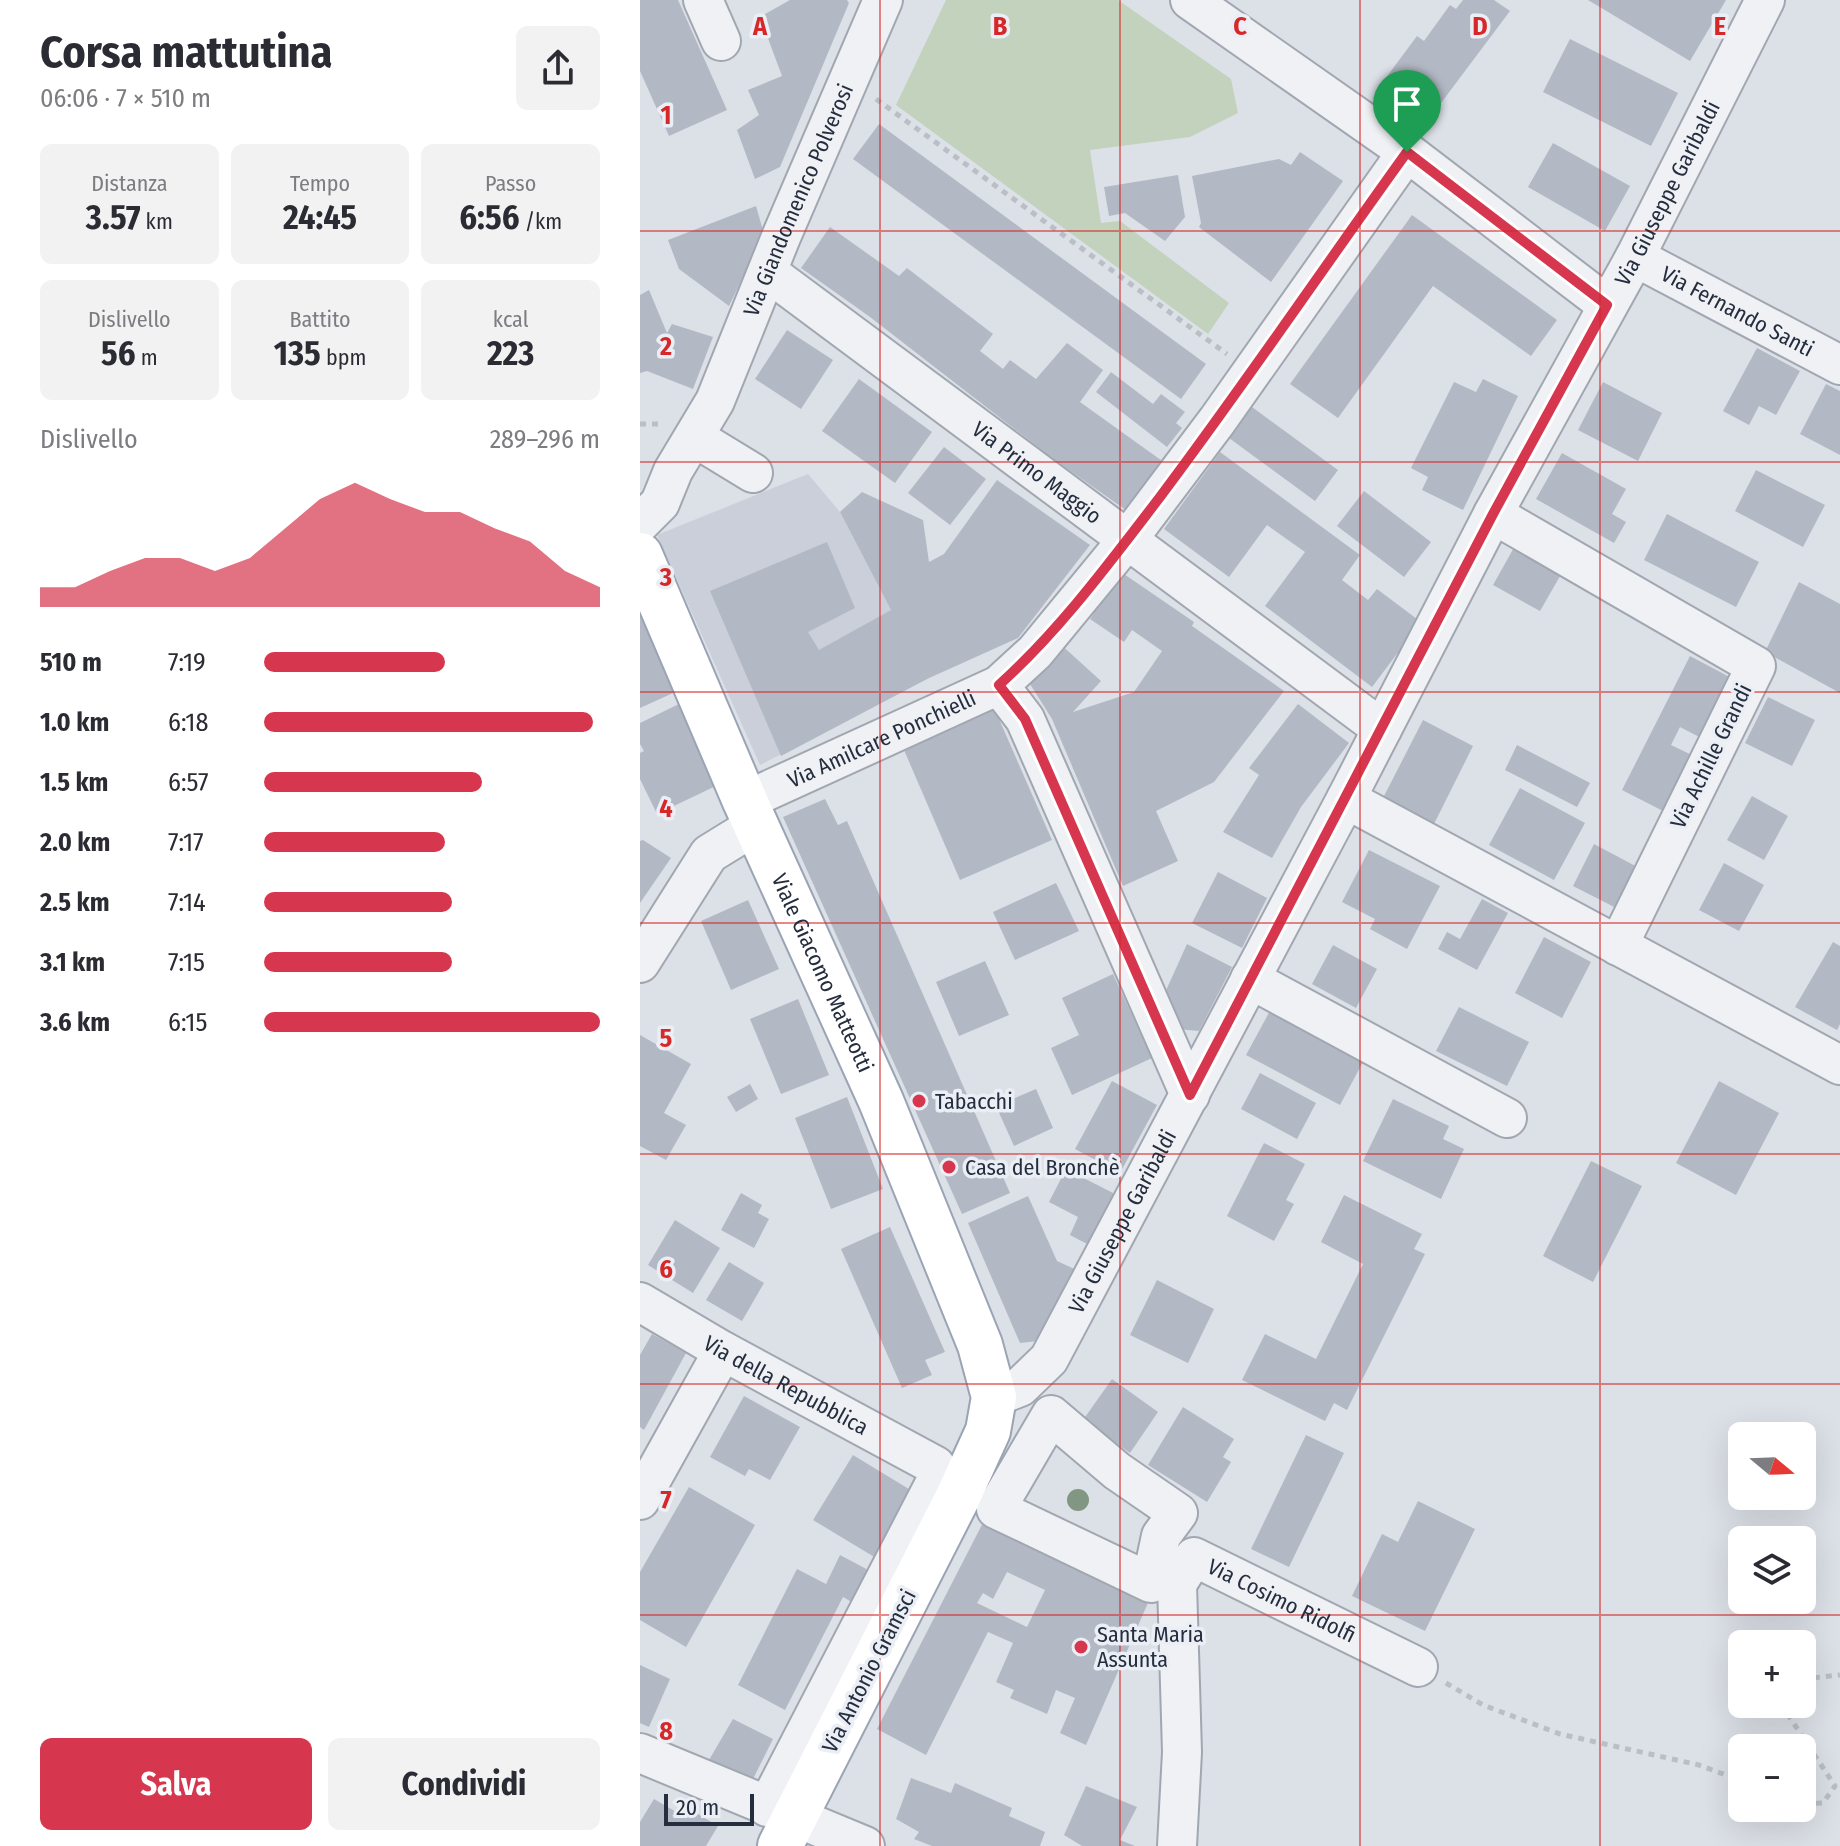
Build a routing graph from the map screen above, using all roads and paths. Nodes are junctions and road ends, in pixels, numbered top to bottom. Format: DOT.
graph roads {
  1 [pos="703,0"];
  2 [pos="883,0"];
  3 [pos="1190,0"];
  4 [pos="1765,0"];
  5 [pos="721,41"];
  6 [pos="849,79"];
  7 [pos="1407,152"];
  8 [pos="1635,257"];
  9 [pos="769,273"];
  10 [pos="1607,305"];
  11 [pos="1840,365"];
  12 [pos="1251,373"];
  13 [pos="694,437"];
  14 [pos="753,473"];
  15 [pos="656,474"];
  16 [pos="1493,514"];
  17 [pos="640,523"];
  18 [pos="1128,539"];
  19 [pos="640,555"];
  20 [pos="999,685"];
  21 [pos="1382,729"];
  22 [pos="1346,799"];
  23 [pos="750,813"];
  24 [pos="1618,946"];
  25 [pos="640,963"];
  26 [pos="1250,979"];
  27 [pos="1840,1065"];
  28 [pos="1190,1095"];
  29 [pos="1507,1118"];
  30 [pos="640,1302"];
  31 [pos="723,1351"];
  32 [pos="994,1397"];
  33 [pos="947,1481"];
  34 [pos="640,1500"];
  35 [pos="1178,1513"];
  36 [pos="1418,1667"];
  37 [pos="1840,1675"];
  38 [pos="1816,1678"];
  39 [pos="640,1753"];
  40 [pos="1816,1757"];
  41 [pos="1728,1776"];
  42 [pos="1816,1803"];
  43 [pos="780,1823"];
  44 [pos="865,1846"];
  45 [pos="1177,1846"];
  1 -- 5 [label="street"];
  2 -- 6 [label="street, Via Giandomenico Polverosi"];
  3 -- 7 [label="street"];
  4 -- 8 [label="street, Via Giuseppe Garibaldi"];
  6 -- 9 [label="street, Via Giandomenico Polverosi"];
  6 -- 12 [label="path"];
  7 -- 10 [label="street"];
  7 -- 12 [label="street"];
  8 -- 10 [label="street, Via Giuseppe Garibaldi"];
  8 -- 11 [label="street, Via Fernando Santi"];
  9 -- 13 [label="street, Via Giandomenico Polverosi"];
  9 -- 18 [label="street, Via Primo Maggio"];
  10 -- 16 [label="street, Via Giuseppe Garibaldi"];
  12 -- 18 [label="street"];
  13 -- 14 [label="street"];
  13 -- 15 [label="street, Via Giandomenico Polverosi"];
  15 -- 17 [label="street, Via Giandomenico Polverosi"];
  16 -- 21 [label="street, Via Giuseppe Garibaldi"];
  16 -- 24 [label="street, Via Achille Grandi"];
  18 -- 20 [label="street"];
  18 -- 21 [label="street, Via Primo Maggio"];
  19 -- 23 [label="main road, Viale Giacomo Matteotti"];
  20 -- 23 [label="street, Via Amilcare Ponchielli"];
  20 -- 28 [label="street, Via Amilcare Ponchielli"];
  21 -- 22 [label="street, Via Giuseppe Garibaldi"];
  22 -- 24 [label="street"];
  22 -- 26 [label="street, Via Giuseppe Garibaldi"];
  23 -- 25 [label="street, Via Amilcare Ponchielli"];
  23 -- 32 [label="main road, Viale Giacomo Matteotti"];
  24 -- 27 [label="street"];
  26 -- 28 [label="street, Via Giuseppe Garibaldi"];
  26 -- 29 [label="street"];
  28 -- 32 [label="street, Via Giuseppe Garibaldi"];
  30 -- 31 [label="street, Via della Repubblica"];
  31 -- 33 [label="street, Via della Repubblica"];
  31 -- 34 [label="street"];
  32 -- 33 [label="main road, Via Antonio Gramsci"];
  33 -- 43 [label="main road, Via Antonio Gramsci"];
  35 -- 35 [label="street"];
  36 -- 41 [label="path"];
  36 -- 45 [label="street, Via Cosimo Ridolfi"];
  37 -- 38 [label="path"];
  39 -- 43 [label="street"];
  40 -- 42 [label="path"];
  43 -- 44 [label="street"];
}
